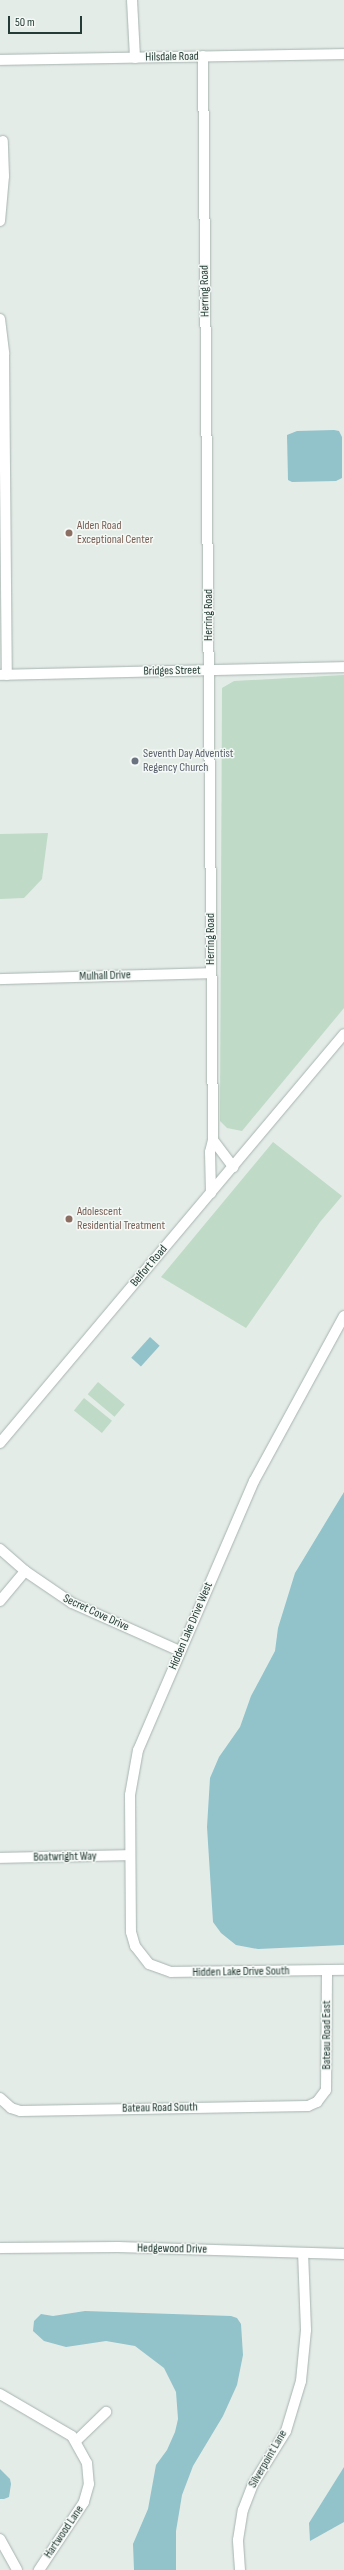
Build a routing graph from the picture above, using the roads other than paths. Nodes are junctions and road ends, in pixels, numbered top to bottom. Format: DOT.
graph roads {
  1 [pos="132,0"];
  2 [pos="344,54"];
  3 [pos="202,56"];
  4 [pos="134,58"];
  5 [pos="0,60"];
  6 [pos="3,141"];
  7 [pos="0,221"];
  8 [pos="0,318"];
  9 [pos="3,606"];
  10 [pos="344,667"];
  11 [pos="209,670"];
  12 [pos="4,675"];
  13 [pos="211,973"];
  14 [pos="0,979"];
  15 [pos="344,1034"];
  16 [pos="213,1140"];
  17 [pos="233,1167"];
  18 [pos="211,1193"];
  19 [pos="344,1316"];
  20 [pos="0,1443"];
  21 [pos="0,1549"];
  22 [pos="26,1571"];
  23 [pos="0,1601"];
  24 [pos="180,1651"];
  25 [pos="130,1855"];
  26 [pos="0,1858"];
  27 [pos="142,1957"];
  28 [pos="327,1970"];
  29 [pos="344,1970"];
  30 [pos="0,2098"];
  31 [pos="321,2098"];
  32 [pos="0,2248"];
  33 [pos="303,2253"];
  34 [pos="344,2254"];
  35 [pos="0,2394"];
  36 [pos="106,2412"];
  37 [pos="76,2440"];
  38 [pos="0,2539"];
  39 [pos="17,2570"];
  40 [pos="39,2570"];
  41 [pos="240,2570"];
  1 -- 4 [label="street"];
  2 -- 3 [label="street, Hilsdale Road"];
  3 -- 4 [label="street, Hilsdale Road"];
  3 -- 11 [label="street, Herring Road"];
  4 -- 5 [label="street, Hilsdale Road"];
  6 -- 7 [label="street"];
  8 -- 9 [label="street"];
  9 -- 12 [label="street"];
  10 -- 11 [label="street, Bridges Street"];
  11 -- 12 [label="street, Bridges Street"];
  11 -- 13 [label="street, Herring Road"];
  13 -- 14 [label="street, Mulhall Drive"];
  13 -- 16 [label="street, Herring Road"];
  15 -- 17 [label="street, Belfort Road"];
  16 -- 17 [label="street"];
  16 -- 18 [label="street, Herring Road"];
  17 -- 18 [label="street, Belfort Road"];
  18 -- 20 [label="street, Belfort Road"];
  19 -- 24 [label="street, Hidden Lake Drive West"];
  21 -- 22 [label="street, Secret Cove Drive"];
  22 -- 23 [label="street"];
  22 -- 24 [label="street, Secret Cove Drive"];
  24 -- 25 [label="street, Hidden Lake Drive West"];
  25 -- 26 [label="street, Boatwright Way"];
  25 -- 27 [label="street, Hidden Lake Drive West"];
  27 -- 28 [label="street, Hidden Lake Drive South"];
  28 -- 29 [label="street, Hidden Lake Drive South"];
  28 -- 31 [label="street, Bateau Road East"];
  30 -- 31 [label="street, Bateau Road South"];
  32 -- 33 [label="street, Hedgewood Drive"];
  33 -- 34 [label="street, Hedgewood Drive"];
  33 -- 41 [label="street, Silverpoint Lane"];
  35 -- 37 [label="street, Hartwood Lane"];
  36 -- 37 [label="street"];
  37 -- 40 [label="street, Hartwood Lane"];
  38 -- 39 [label="street"];
}
